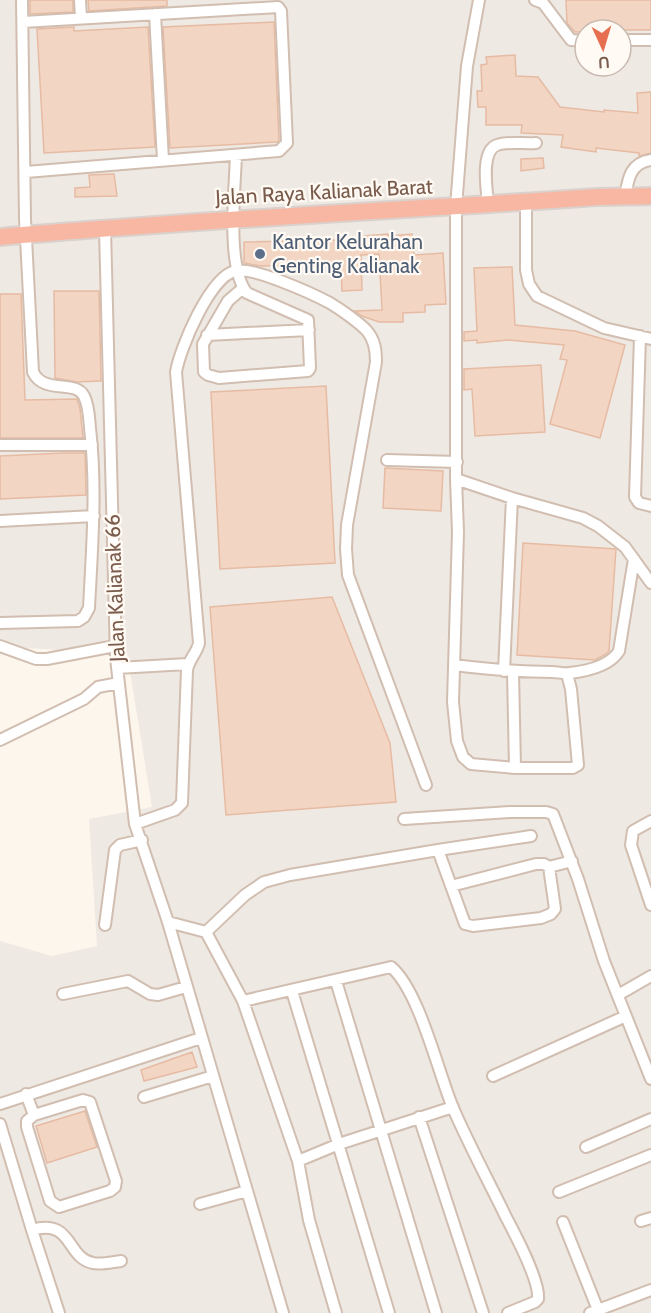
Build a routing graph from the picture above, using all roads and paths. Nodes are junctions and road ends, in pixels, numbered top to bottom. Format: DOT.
graph roads {
  1 [pos="22,0"];
  2 [pos="80,0"];
  3 [pos="479,0"];
  4 [pos="535,0"];
  5 [pos="201,5"];
  6 [pos="155,14"];
  7 [pos="81,18"];
  8 [pos="23,22"];
  9 [pos="573,40"];
  10 [pos="633,40"];
  11 [pos="651,40"];
  12 [pos="536,143"];
  13 [pos="236,155"];
  14 [pos="163,160"];
  15 [pos="651,160"];
  16 [pos="26,172"];
  17 [pos="651,196"];
  18 [pos="625,197"];
  19 [pos="526,202"];
  20 [pos="488,204"];
  21 [pos="456,207"];
  22 [pos="235,220"];
  23 [pos="105,229"];
  24 [pos="27,234"];
  25 [pos="0,237"];
  26 [pos="237,270"];
  27 [pos="243,288"];
  28 [pos="309,330"];
  29 [pos="207,335"];
  30 [pos="646,338"];
  31 [pos="92,445"];
  32 [pos="0,446"];
  33 [pos="387,460"];
  34 [pos="457,462"];
  35 [pos="456,479"];
  36 [pos="512,498"];
  37 [pos="651,506"];
  38 [pos="94,516"];
  39 [pos="0,521"];
  40 [pos="634,559"];
  41 [pos="651,583"];
  42 [pos="0,623"];
  43 [pos="0,646"];
  44 [pos="115,646"];
  45 [pos="188,664"];
  46 [pos="454,665"];
  47 [pos="117,668"];
  48 [pos="508,671"];
  49 [pos="567,674"];
  50 [pos="119,683"];
  51 [pos="0,740"];
  52 [pos="515,768"];
  53 [pos="426,785"];
  54 [pos="404,819"];
  55 [pos="651,821"];
  56 [pos="135,824"];
  57 [pos="531,836"];
  58 [pos="141,840"];
  59 [pos="438,850"];
  60 [pos="572,861"];
  61 [pos="549,867"];
  62 [pos="451,886"];
  63 [pos="651,905"];
  64 [pos="168,922"];
  65 [pos="105,925"];
  66 [pos="206,932"];
  67 [pos="651,976"];
  68 [pos="336,981"];
  69 [pos="186,987"];
  70 [pos="292,991"];
  71 [pos="63,994"];
  72 [pos="618,995"];
  73 [pos="243,1001"];
  74 [pos="626,1016"];
  75 [pos="201,1038"];
  76 [pos="213,1076"];
  77 [pos="493,1076"];
  78 [pos="651,1079"];
  79 [pos="26,1094"];
  80 [pos="144,1097"];
  81 [pos="0,1104"];
  82 [pos="453,1107"];
  83 [pos="34,1115"];
  84 [pos="419,1117"];
  85 [pos="651,1119"];
  86 [pos="0,1124"];
  87 [pos="381,1130"];
  88 [pos="339,1144"];
  89 [pos="586,1147"];
  90 [pos="651,1155"];
  91 [pos="298,1161"];
  92 [pos="247,1191"];
  93 [pos="559,1192"];
  94 [pos="200,1204"];
  95 [pos="563,1222"];
  96 [pos="32,1230"];
  97 [pos="121,1261"];
  98 [pos="651,1290"];
  99 [pos="594,1312"];
  100 [pos="59,1313"];
  101 [pos="283,1313"];
  102 [pos="336,1313"];
  103 [pos="389,1313"];
  104 [pos="436,1313"];
  105 [pos="483,1313"];
  106 [pos="508,1313"];
  1 -- 8 [label="lane"];
  2 -- 7 [label="lane"];
  3 -- 21 [label="lane"];
  4 -- 9 [label="lane"];
  5 -- 6 [label="lane"];
  5 -- 13 [label="lane"];
  6 -- 7 [label="lane"];
  6 -- 14 [label="lane"];
  7 -- 8 [label="lane"];
  8 -- 16 [label="lane"];
  10 -- 11 [label="lane"];
  12 -- 20 [label="lane"];
  13 -- 14 [label="lane"];
  13 -- 22 [label="lane"];
  14 -- 16 [label="lane"];
  15 -- 18 [label="lane"];
  16 -- 24 [label="lane"];
  17 -- 18 [label="highway, Jalan Raya Kalianak Barat"];
  18 -- 19 [label="highway, Jalan Raya Kalianak Barat"];
  19 -- 20 [label="highway, Jalan Raya Kalianak Barat"];
  19 -- 30 [label="lane"];
  20 -- 21 [label="highway, Jalan Raya Kalianak Barat"];
  21 -- 22 [label="highway, Jalan Raya Kalianak Barat"];
  21 -- 34 [label="lane"];
  22 -- 23 [label="highway, Jalan Raya Kalianak Barat"];
  22 -- 26 [label="lane"];
  23 -- 24 [label="highway, Jalan Raya Kalianak Barat"];
  23 -- 44 [label="lane, Jalan Kalianak 66"];
  24 -- 25 [label="highway, Jalan Raya Kalianak Barat"];
  24 -- 31 [label="lane"];
  26 -- 27 [label="lane"];
  26 -- 45 [label="lane"];
  26 -- 53 [label="lane"];
  27 -- 28 [label="lane"];
  27 -- 29 [label="lane"];
  28 -- 29 [label="lane"];
  28 -- 29 [label="lane"];
  30 -- 37 [label="lane"];
  31 -- 32 [label="lane"];
  31 -- 38 [label="lane"];
  33 -- 34 [label="lane"];
  34 -- 35 [label="lane"];
  35 -- 36 [label="lane"];
  35 -- 46 [label="lane"];
  36 -- 40 [label="lane"];
  36 -- 48 [label="lane"];
  38 -- 39 [label="lane"];
  38 -- 42 [label="lane"];
  40 -- 41 [label="lane"];
  40 -- 49 [label="lane"];
  43 -- 44 [label="lane"];
  44 -- 47 [label="lane, Jalan Kalianak 66"];
  45 -- 47 [label="lane"];
  45 -- 56 [label="lane"];
  46 -- 48 [label="lane"];
  46 -- 52 [label="lane"];
  47 -- 50 [label="lane, Jalan Kalianak 66"];
  48 -- 49 [label="lane"];
  48 -- 52 [label="lane"];
  49 -- 52 [label="lane"];
  50 -- 51 [label="lane"];
  50 -- 56 [label="lane, Jalan Kalianak 66"];
  54 -- 60 [label="lane"];
  55 -- 63 [label="lane"];
  56 -- 58 [label="lane, Jalan Kalianak 66"];
  57 -- 59 [label="lane"];
  58 -- 64 [label="lane, Jalan Kalianak 66"];
  58 -- 65 [label="lane"];
  59 -- 62 [label="lane"];
  59 -- 66 [label="lane"];
  60 -- 61 [label="lane"];
  60 -- 72 [label="lane"];
  61 -- 62 [label="lane"];
  61 -- 62 [label="lane"];
  64 -- 66 [label="lane"];
  64 -- 69 [label="lane, Jalan Kalianak 66"];
  66 -- 73 [label="lane"];
  67 -- 72 [label="lane"];
  68 -- 70 [label="lane"];
  68 -- 82 [label="lane"];
  68 -- 87 [label="lane"];
  69 -- 71 [label="lane"];
  69 -- 75 [label="lane, Jalan Kalianak 66"];
  70 -- 73 [label="lane"];
  70 -- 88 [label="lane"];
  72 -- 74 [label="lane"];
  73 -- 91 [label="lane"];
  74 -- 77 [label="lane"];
  74 -- 78 [label="lane"];
  75 -- 76 [label="lane, Jalan Kalianak 66"];
  75 -- 79 [label="lane"];
  76 -- 80 [label="lane"];
  76 -- 92 [label="lane, Jalan Kalianak 66"];
  79 -- 81 [label="lane"];
  79 -- 83 [label="lane"];
  82 -- 84 [label="lane"];
  82 -- 106 [label="lane"];
  83 -- 83 [label="lane"];
  84 -- 87 [label="lane"];
  84 -- 105 [label="lane"];
  85 -- 89 [label="lane"];
  86 -- 96 [label="lane"];
  87 -- 88 [label="lane"];
  87 -- 104 [label="lane"];
  88 -- 91 [label="lane"];
  88 -- 103 [label="lane"];
  90 -- 93 [label="lane"];
  91 -- 102 [label="lane"];
  92 -- 94 [label="lane"];
  92 -- 101 [label="lane, Jalan Kalianak 66"];
  95 -- 99 [label="lane"];
  96 -- 97 [label="lane"];
  96 -- 100 [label="lane"];
  98 -- 99 [label="lane"];
}
